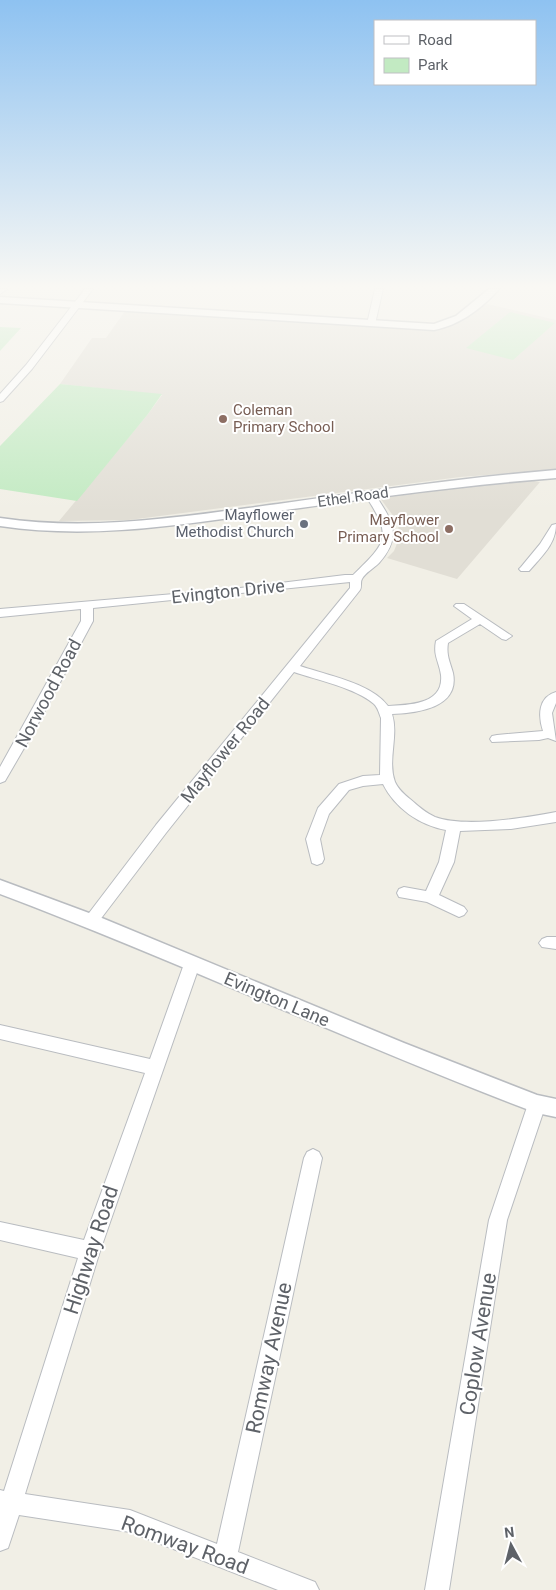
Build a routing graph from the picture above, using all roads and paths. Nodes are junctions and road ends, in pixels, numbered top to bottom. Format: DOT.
graph roads {
  1 [pos="31,363"];
  2 [pos="0,399"];
  3 [pos="556,474"];
  4 [pos="370,495"];
  5 [pos="1,524"];
  6 [pos="554,533"];
  7 [pos="525,569"];
  8 [pos="356,579"];
  9 [pos="88,604"];
  10 [pos="460,606"];
  11 [pos="0,613"];
  12 [pos="479,620"];
  13 [pos="506,636"];
  14 [pos="291,667"];
  15 [pos="556,696"];
  16 [pos="386,710"];
  17 [pos="553,735"];
  18 [pos="497,739"];
  19 [pos="0,778"];
  20 [pos="388,779"];
  21 [pos="556,817"];
  22 [pos="453,825"];
  23 [pos="317,859"];
  24 [pos="0,887"];
  25 [pos="404,893"];
  26 [pos="430,897"];
  27 [pos="459,911"];
  28 [pos="91,921"];
  29 [pos="192,964"];
  30 [pos="0,1032"];
  31 [pos="154,1068"];
  32 [pos="547,1106"];
  33 [pos="313,1158"];
  34 [pos="0,1231"];
  35 [pos="90,1250"];
  36 [pos="5,1502"];
  37 [pos="0,1540"];
  38 [pos="225,1559"];
  39 [pos="307,1590"];
  40 [pos="437,1590"];
  1 -- 2 [label="street"];
  3 -- 4 [label="street, Ethel Road"];
  4 -- 5 [label="street, Ethel Road"];
  4 -- 8 [label="street"];
  6 -- 7 [label="street"];
  8 -- 9 [label="street, Evington Drive"];
  8 -- 14 [label="street, Mayflower Road"];
  9 -- 11 [label="street, Evington Drive"];
  9 -- 19 [label="street, Norwood Road"];
  10 -- 12 [label="street"];
  12 -- 13 [label="street"];
  12 -- 16 [label="street"];
  14 -- 16 [label="street"];
  14 -- 28 [label="street, Mayflower Road"];
  15 -- 17 [label="street"];
  16 -- 20 [label="street"];
  17 -- 18 [label="street"];
  20 -- 22 [label="street"];
  20 -- 23 [label="street"];
  21 -- 22 [label="street"];
  22 -- 26 [label="street"];
  24 -- 28 [label="street, Evington Lane"];
  25 -- 26 [label="street"];
  26 -- 27 [label="street"];
  28 -- 29 [label="street, Evington Lane"];
  29 -- 31 [label="street, Highway Road"];
  29 -- 32 [label="street, Evington Lane"];
  30 -- 31 [label="street"];
  31 -- 35 [label="street, Highway Road"];
  32 -- 40 [label="street, Coplow Avenue"];
  33 -- 38 [label="street, Romway Avenue"];
  34 -- 35 [label="street"];
  35 -- 36 [label="street, Highway Road"];
  36 -- 37 [label="street, Highway Road"];
  36 -- 38 [label="street, Romway Road"];
  38 -- 39 [label="street, Romway Road"];
}
